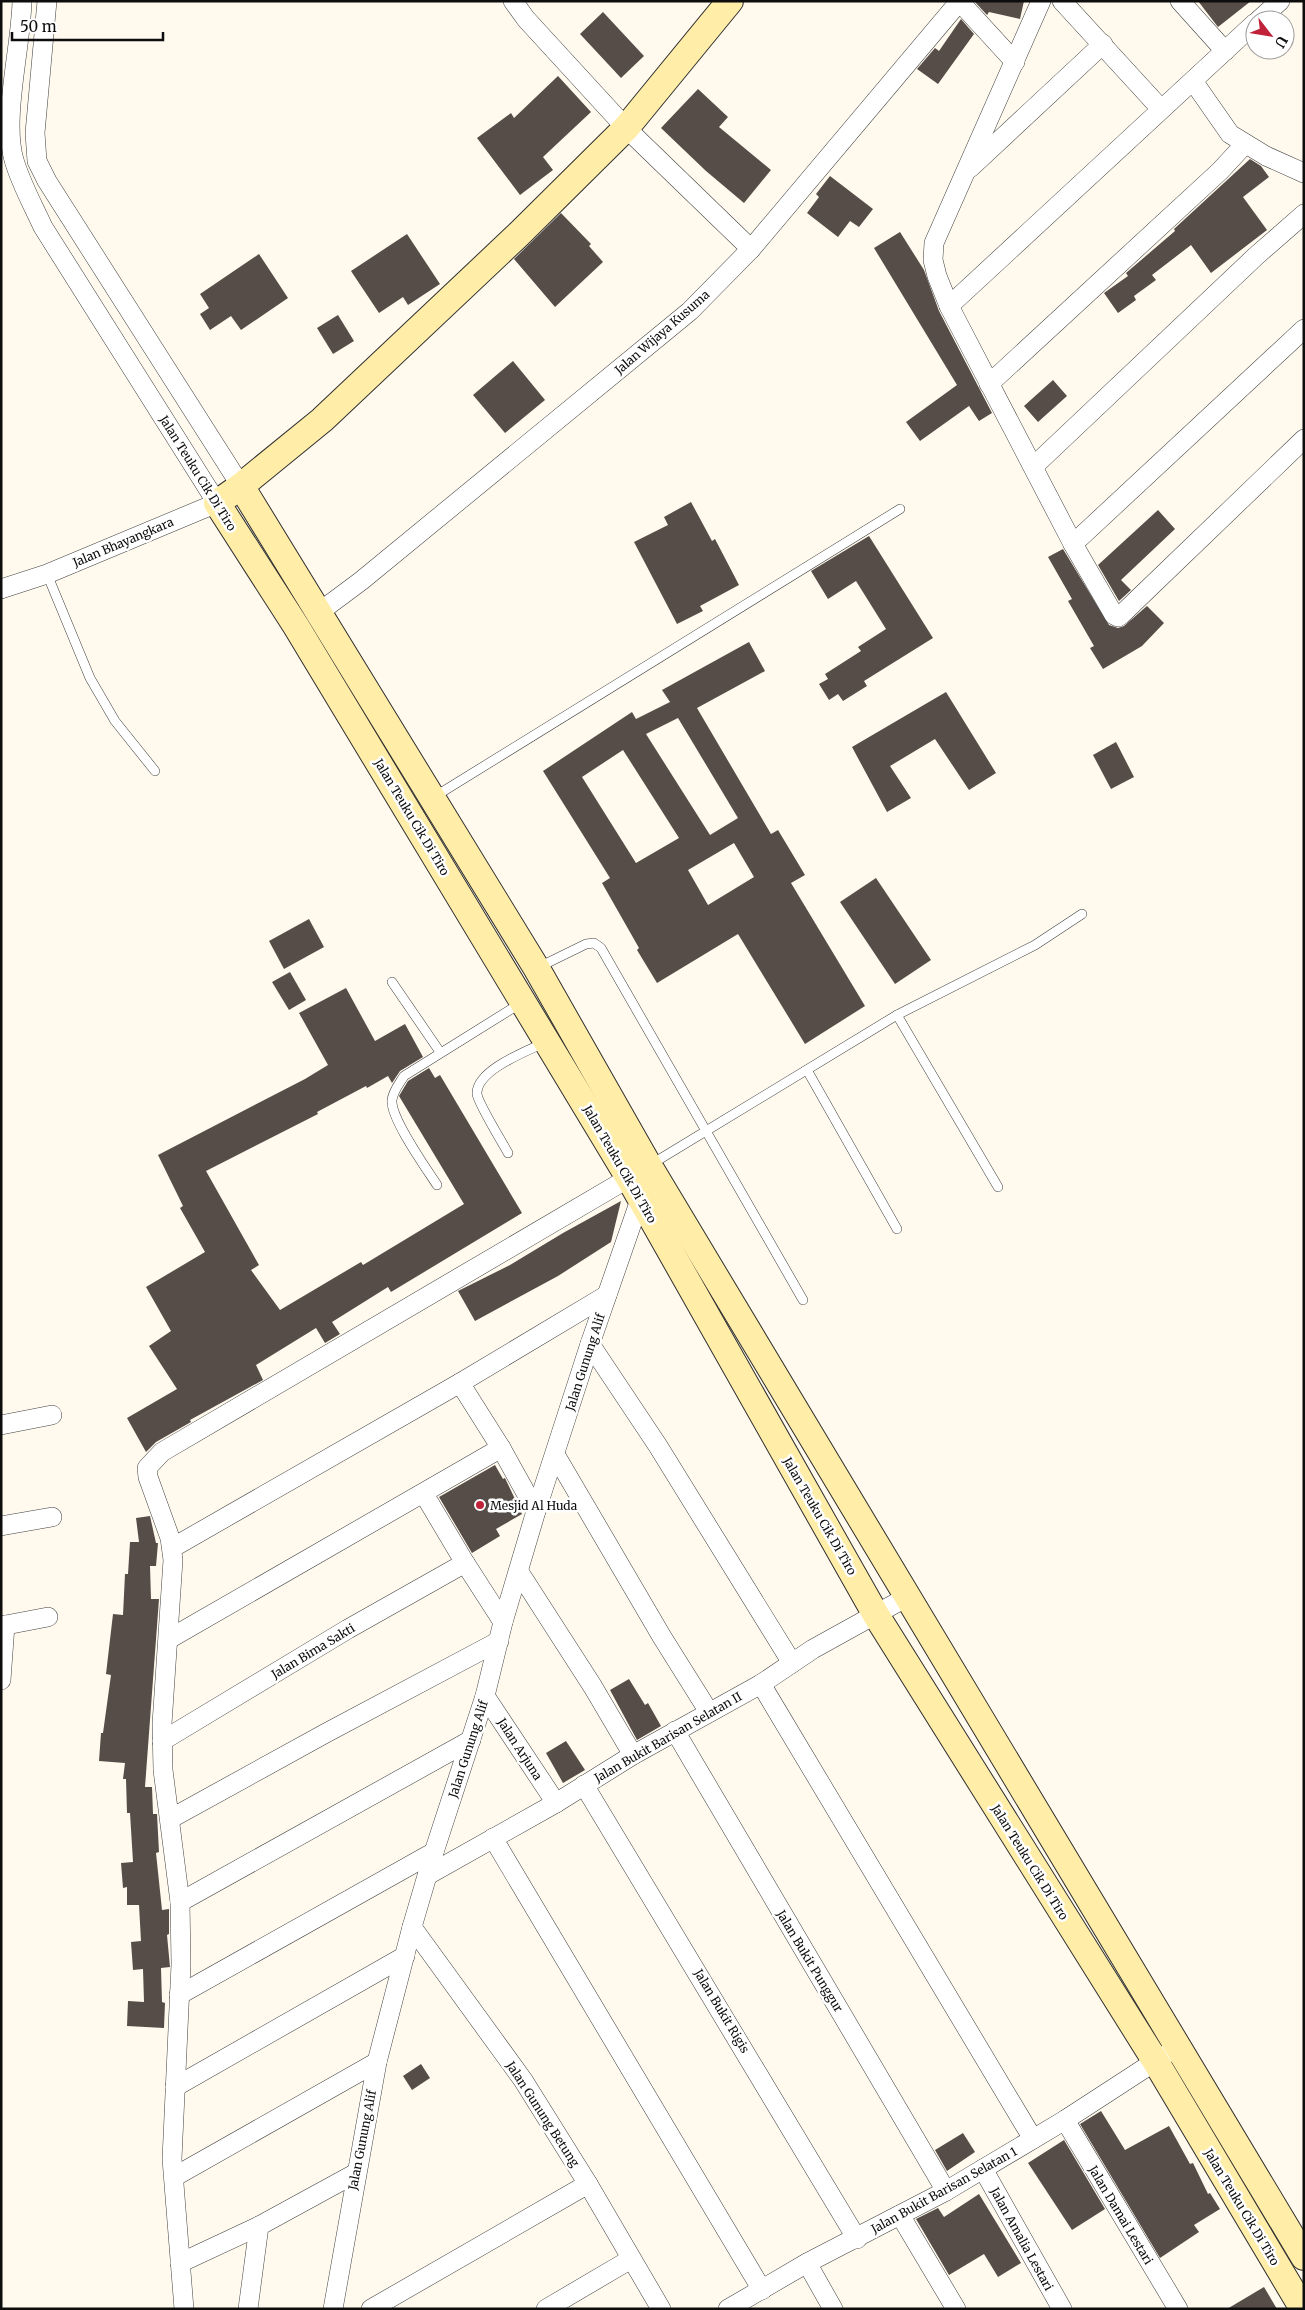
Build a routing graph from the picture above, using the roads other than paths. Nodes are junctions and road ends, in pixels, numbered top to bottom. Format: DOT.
graph roads {
  1 [pos="22,1"];
  2 [pos="47,1"];
  3 [pos="513,1"];
  4 [pos="730,1"];
  5 [pos="959,1"];
  6 [pos="1041,1"];
  7 [pos="1062,1"];
  8 [pos="1180,1"];
  9 [pos="1280,1"];
  10 [pos="1270,10"];
  11 [pos="1245,33"];
  12 [pos="1102,44"];
  13 [pos="1225,51"];
  14 [pos="1015,62"];
  15 [pos="1193,81"];
  16 [pos="1161,110"];
  17 [pos="626,128"];
  18 [pos="35,133"];
  19 [pos="11,137"];
  20 [pos="1245,144"];
  21 [pos="1304,173"];
  22 [pos="963,174"];
  23 [pos="1304,214"];
  24 [pos="751,249"];
  25 [pos="950,306"];
  26 [pos="1304,329"];
  27 [pos="989,384"];
  28 [pos="1304,439"];
  29 [pos="1034,466"];
  30 [pos="241,486"];
  31 [pos="217,502"];
  32 [pos="900,509"];
  33 [pos="1073,544"];
  34 [pos="47,574"];
  35 [pos="1,588"];
  36 [pos="318,613"];
  37 [pos="372,700"];
  38 [pos="350,715"];
  39 [pos="155,771"];
  40 [pos="434,798"];
  41 [pos="1082,914"];
  42 [pos="537,969"];
  43 [pos="392,982"];
  44 [pos="524,1001"];
  45 [pos="898,1015"];
  46 [pos="548,1041"];
  47 [pos="440,1052"];
  48 [pos="807,1070"];
  49 [pos="705,1131"];
  50 [pos="508,1153"];
  51 [pos="639,1181"];
  52 [pos="437,1185"];
  53 [pos="998,1187"];
  54 [pos="897,1229"];
  55 [pos="607,1295"];
  56 [pos="803,1300"];
  57 [pos="590,1344"];
  58 [pos="460,1383"];
  59 [pos="52,1415"];
  60 [pos="1,1425"];
  61 [pos="502,1448"];
  62 [pos="556,1456"];
  63 [pos="424,1494"];
  64 [pos="536,1511"];
  65 [pos="52,1517"];
  66 [pos="1,1526"];
  67 [pos="172,1548"];
  68 [pos="464,1563"];
  69 [pos="519,1572"];
  70 [pos="907,1597"];
  71 [pos="876,1615"];
  72 [pos="48,1617"];
  73 [pos="503,1622"];
  74 [pos="3,1626"];
  75 [pos="169,1639"];
  76 [pos="499,1641"];
  77 [pos="792,1663"];
  78 [pos="1,1680"];
  79 [pos="761,1684"];
  80 [pos="485,1696"];
  81 [pos="709,1712"];
  82 [pos="675,1731"];
  83 [pos="471,1740"];
  84 [pos="162,1741"];
  85 [pos="632,1755"];
  86 [pos="584,1785"];
  87 [pos="556,1803"];
  88 [pos="170,1819"];
  89 [pos="493,1838"];
  90 [pos="434,1852"];
  91 [pos="428,1875"];
  92 [pos="180,1902"];
  93 [pos="412,1927"];
  94 [pos="405,1956"];
  95 [pos="180,1995"];
  96 [pos="1178,2045"];
  97 [pos="377,2062"];
  98 [pos="1156,2062"];
  99 [pos="175,2087"];
  100 [pos="1065,2120"];
  101 [pos="1033,2139"];
  102 [pos="983,2169"];
  103 [pos="356,2173"];
  104 [pos="174,2177"];
  105 [pos="588,2184"];
  106 [pos="946,2191"];
  107 [pos="900,2216"];
  108 [pos="259,2226"];
  109 [pos="857,2239"];
  110 [pos="1304,2257"];
  111 [pos="631,2259"];
  112 [pos="180,2263"];
  113 [pos="807,2263"];
  114 [pos="762,2290"];
  115 [pos="184,2309"];
  116 [pos="248,2309"];
  117 [pos="333,2309"];
  118 [pos="371,2309"];
  119 [pos="546,2309"];
  120 [pos="661,2309"];
  121 [pos="728,2309"];
  122 [pos="833,2309"];
  123 [pos="956,2309"];
  124 [pos="1062,2309"];
  125 [pos="1178,2309"];
  126 [pos="1303,2309"];
  1 -- 19 [label="street, Jalan Teuku Cik Di Tiro"];
  2 -- 18 [label="street, Jalan Teuku Cik Di Tiro"];
  3 -- 17 [label="street"];
  4 -- 17 [label="street, Jalan Bhayangkara"];
  5 -- 14 [label="street"];
  5 -- 24 [label="street, Jalan Wijaya Kusuma"];
  6 -- 14 [label="street"];
  7 -- 12 [label="street"];
  8 -- 13 [label="street"];
  9 -- 10 [label="street"];
  11 -- 13 [label="street"];
  12 -- 16 [label="street"];
  12 -- 22 [label="street"];
  13 -- 15 [label="street"];
  14 -- 22 [label="street"];
  15 -- 16 [label="street"];
  15 -- 20 [label="street"];
  16 -- 25 [label="street"];
  17 -- 24 [label="street"];
  17 -- 30 [label="street, Jalan Bhayangkara"];
  18 -- 19 [label="street"];
  18 -- 30 [label="street, Jalan Teuku Cik Di Tiro"];
  19 -- 31 [label="street, Jalan Teuku Cik Di Tiro"];
  20 -- 21 [label="street"];
  20 -- 27 [label="street"];
  22 -- 25 [label="street"];
  23 -- 29 [label="street"];
  24 -- 36 [label="street, Jalan Wijaya Kusuma"];
  25 -- 27 [label="street"];
  26 -- 33 [label="street"];
  27 -- 29 [label="street"];
  28 -- 33 [label="street"];
  29 -- 33 [label="street"];
  30 -- 31 [label="street, Jalan Bhayangkara"];
  30 -- 36 [label="street, Jalan Teuku Cik Di Tiro"];
  31 -- 34 [label="street, Jalan Bhayangkara"];
  31 -- 38 [label="street, Jalan Teuku Cik Di Tiro"];
  32 -- 40 [label="lane"];
  34 -- 35 [label="street, Jalan Bhayangkara"];
  34 -- 39 [label="lane"];
  36 -- 37 [label="street, Jalan Teuku Cik Di Tiro"];
  37 -- 38 [label="street"];
  37 -- 40 [label="street, Jalan Teuku Cik Di Tiro"];
  38 -- 44 [label="street, Jalan Teuku Cik Di Tiro"];
  40 -- 42 [label="street, Jalan Teuku Cik Di Tiro"];
  41 -- 45 [label="lane"];
  42 -- 49 [label="lane"];
  42 -- 51 [label="street, Jalan Teuku Cik Di Tiro"];
  43 -- 47 [label="lane"];
  44 -- 46 [label="street, Jalan Teuku Cik Di Tiro"];
  44 -- 47 [label="lane"];
  45 -- 48 [label="lane"];
  45 -- 53 [label="lane"];
  46 -- 50 [label="lane"];
  46 -- 51 [label="street, Jalan Teuku Cik Di Tiro"];
  47 -- 52 [label="lane"];
  48 -- 49 [label="lane"];
  48 -- 54 [label="lane"];
  49 -- 51 [label="lane"];
  49 -- 56 [label="lane"];
  51 -- 55 [label="street, Jalan Gunung Alif"];
  51 -- 67 [label="street"];
  51 -- 70 [label="street, Jalan Teuku Cik Di Tiro"];
  51 -- 71 [label="street, Jalan Teuku Cik Di Tiro"];
  55 -- 57 [label="street, Jalan Gunung Alif"];
  55 -- 58 [label="street"];
  57 -- 62 [label="street, Jalan Gunung Alif"];
  57 -- 77 [label="street"];
  58 -- 61 [label="street"];
  58 -- 67 [label="street"];
  59 -- 60 [label="street"];
  61 -- 63 [label="street"];
  61 -- 64 [label="street"];
  62 -- 64 [label="street, Jalan Gunung Alif"];
  62 -- 81 [label="street"];
  63 -- 68 [label="street"];
  63 -- 75 [label="street"];
  64 -- 69 [label="street, Jalan Gunung Alif"];
  65 -- 66 [label="street"];
  67 -- 75 [label="street"];
  68 -- 73 [label="street"];
  68 -- 84 [label="street, Jalan Bima Sakti"];
  69 -- 73 [label="street, Jalan Gunung Alif"];
  69 -- 85 [label="street"];
  70 -- 71 [label="street, Jalan Bukit Barisan Selatan II"];
  70 -- 96 [label="street, Jalan Teuku Cik Di Tiro"];
  71 -- 77 [label="street, Jalan Bukit Barisan Selatan II"];
  71 -- 98 [label="street, Jalan Teuku Cik Di Tiro"];
  72 -- 74 [label="street"];
  73 -- 76 [label="street, Jalan Gunung Alif"];
  74 -- 78 [label="street"];
  75 -- 84 [label="street"];
  76 -- 80 [label="street, Jalan Gunung Alif"];
  76 -- 88 [label="street"];
  77 -- 79 [label="street, Jalan Bukit Barisan Selatan II"];
  79 -- 81 [label="street, Jalan Bukit Barisan Selatan II"];
  79 -- 101 [label="street"];
  80 -- 83 [label="street, Jalan Gunung Alif"];
  80 -- 87 [label="street, Jalan Arjuna"];
  81 -- 82 [label="street, Jalan Bukit Barisan Selatan II"];
  82 -- 85 [label="street, Jalan Bukit Barisan Selatan II"];
  82 -- 106 [label="street, Jalan Bukit Punggur"];
  83 -- 90 [label="street, Jalan Gunung Alif"];
  83 -- 92 [label="street"];
  84 -- 88 [label="street"];
  85 -- 86 [label="street, Jalan Bukit Barisan Selatan II"];
  86 -- 87 [label="street, Jalan Bukit Barisan Selatan II"];
  86 -- 109 [label="street, Jalan Bukit Rigis"];
  87 -- 89 [label="street, Jalan Bukit Barisan Selatan II"];
  88 -- 92 [label="street"];
  89 -- 91 [label="street, Jalan Bukit Barisan Selatan II"];
  89 -- 114 [label="street"];
  90 -- 91 [label="street, Jalan Gunung Alif"];
  90 -- 95 [label="street"];
  91 -- 93 [label="street, Jalan Gunung Alif"];
  92 -- 95 [label="street"];
  93 -- 94 [label="street, Jalan Gunung Alif"];
  93 -- 105 [label="street, Jalan Gunung Betung"];
  94 -- 97 [label="street, Jalan Gunung Alif"];
  94 -- 99 [label="street"];
  95 -- 99 [label="street"];
  96 -- 98 [label="street, Jalan Bukit Barisan Selatan 1"];
  96 -- 110 [label="street, Jalan Teuku Cik Di Tiro"];
  97 -- 103 [label="street, Jalan Gunung Alif"];
  97 -- 104 [label="street"];
  98 -- 100 [label="street, Jalan Bukit Barisan Selatan 1"];
  98 -- 126 [label="street, Jalan Teuku Cik Di Tiro"];
  99 -- 104 [label="street"];
  100 -- 101 [label="street, Jalan Bukit Barisan Selatan 1"];
  100 -- 125 [label="street, Jalan Damai Lestari"];
  101 -- 102 [label="street, Jalan Bukit Barisan Selatan 1"];
  102 -- 106 [label="street, Jalan Bukit Barisan Selatan 1"];
  102 -- 124 [label="street, Jalan Amalia Lestari"];
  103 -- 108 [label="street"];
  103 -- 117 [label="street, Jalan Gunung Alif"];
  104 -- 112 [label="street"];
  105 -- 111 [label="street, Jalan Gunung Betung"];
  105 -- 118 [label="street"];
  106 -- 107 [label="street, Jalan Bukit Barisan Selatan 1"];
  107 -- 109 [label="street, Jalan Bukit Barisan Selatan 1"];
  107 -- 123 [label="street"];
  108 -- 112 [label="street"];
  108 -- 116 [label="street"];
  109 -- 113 [label="street, Jalan Bukit Barisan Selatan 1"];
  111 -- 119 [label="street"];
  111 -- 120 [label="street, Jalan Gunung Betung"];
  112 -- 115 [label="street"];
  113 -- 114 [label="street, Jalan Bukit Barisan Selatan 1"];
  113 -- 122 [label="street"];
  114 -- 121 [label="street, Jalan Bukit Barisan Selatan 1"];
}
